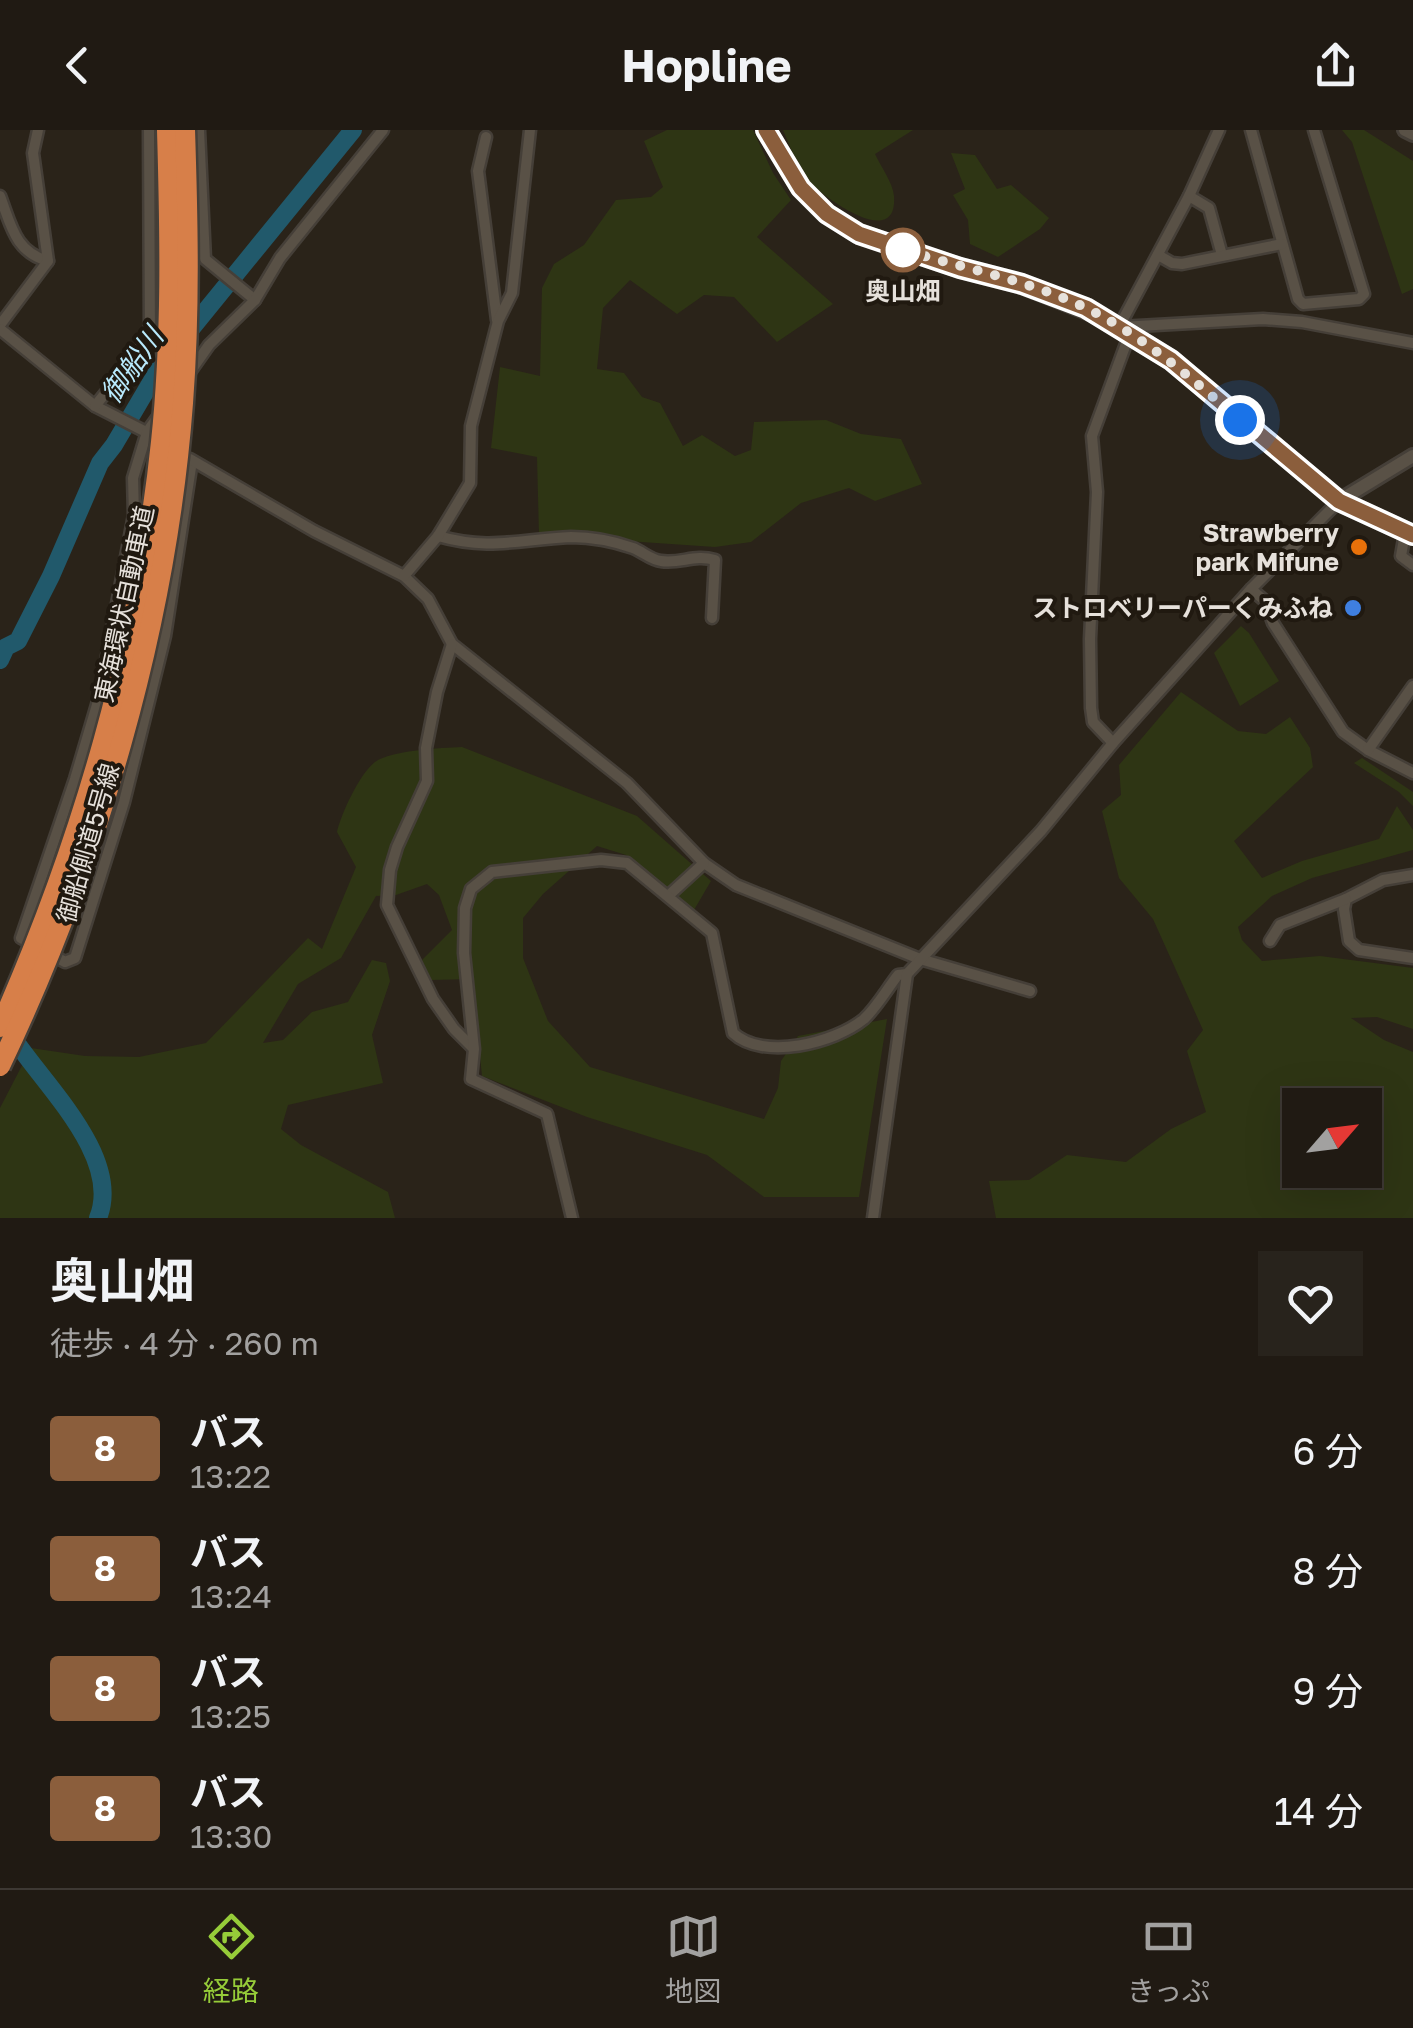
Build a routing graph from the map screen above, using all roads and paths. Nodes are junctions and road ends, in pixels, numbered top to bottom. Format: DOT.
graph roads {
  1 [pos="38,130"];
  2 [pos="149,130"];
  3 [pos="167,130"];
  4 [pos="185,130"];
  5 [pos="200,130"];
  6 [pos="383,130"];
  7 [pos="530,130"];
  8 [pos="766,130"];
  9 [pos="1219,130"];
  10 [pos="1251,130"];
  11 [pos="1314,130"];
  12 [pos="1405,130"];
  13 [pos="1413,134"];
  14 [pos="486,138"];
  15 [pos="0,196"];
  16 [pos="1189,196"];
  17 [pos="202,222"];
  18 [pos="150,232"];
  19 [pos="1282,244"];
  20 [pos="1158,255"];
  21 [pos="1222,255"];
  22 [pos="48,261"];
  23 [pos="252,297"];
  24 [pos="498,321"];
  25 [pos="0,327"];
  26 [pos="1124,330"];
  27 [pos="1413,342"];
  28 [pos="95,406"];
  29 [pos="144,431"];
  30 [pos="1413,456"];
  31 [pos="192,460"];
  32 [pos="1339,501"];
  33 [pos="1409,534"];
  34 [pos="438,536"];
  35 [pos="1413,565"];
  36 [pos="404,576"];
  37 [pos="1251,589"];
  38 [pos="116,608"];
  39 [pos="712,618"];
  40 [pos="165,636"];
  41 [pos="452,644"];
  42 [pos="1413,686"];
  43 [pos="1113,743"];
  44 [pos="1368,750"];
  45 [pos="1413,772"];
  46 [pos="76,779"];
  47 [pos="124,802"];
  48 [pos="704,863"];
  49 [pos="1413,875"];
  50 [pos="668,896"];
  51 [pos="1346,899"];
  52 [pos="1270,941"];
  53 [pos="1413,958"];
  54 [pos="920,959"];
  55 [pos="908,974"];
  56 [pos="1030,991"];
  57 [pos="0,1027"];
  58 [pos="474,1049"];
  59 [pos="0,1066"];
  60 [pos="572,1218"];
  61 [pos="873,1218"];
  1 -- 22 [label="street"];
  2 -- 18 [label="street"];
  3 -- 57 [label="highway, 東海環状自動車道, bridge"];
  4 -- 59 [label="highway, 東海環状自動車道, bridge"];
  5 -- 17 [label="street"];
  6 -- 23 [label="street, 御船側道5号線"];
  7 -- 24 [label="street"];
  8 -- 26 [label="main road"];
  9 -- 16 [label="street"];
  10 -- 19 [label="street"];
  11 -- 19 [label="street"];
  12 -- 13 [label="street"];
  14 -- 24 [label="street"];
  15 -- 22 [label="street"];
  16 -- 20 [label="street"];
  16 -- 21 [label="street"];
  17 -- 18 [label="street"];
  17 -- 23 [label="street"];
  18 -- 28 [label="street"];
  19 -- 21 [label="street"];
  20 -- 21 [label="street"];
  20 -- 26 [label="street"];
  22 -- 25 [label="street"];
  23 -- 29 [label="street, 御船側道5号線"];
  24 -- 34 [label="street"];
  25 -- 28 [label="street"];
  26 -- 27 [label="street"];
  26 -- 32 [label="main road"];
  26 -- 43 [label="street"];
  28 -- 29 [label="street"];
  29 -- 31 [label="street"];
  29 -- 38 [label="street, 御船側道5号線"];
  30 -- 32 [label="street"];
  31 -- 36 [label="street"];
  31 -- 40 [label="street, 御船側道5号線"];
  32 -- 33 [label="main road"];
  32 -- 37 [label="street"];
  33 -- 35 [label="street"];
  34 -- 36 [label="street"];
  34 -- 39 [label="street"];
  36 -- 41 [label="street"];
  37 -- 43 [label="street"];
  37 -- 44 [label="street"];
  38 -- 40 [label="street"];
  38 -- 46 [label="street, 御船側道5号線"];
  40 -- 47 [label="street, 御船側道5号線"];
  41 -- 48 [label="street"];
  41 -- 58 [label="street"];
  42 -- 44 [label="street"];
  43 -- 54 [label="street"];
  44 -- 45 [label="street"];
  46 -- 47 [label="street"];
  46 -- 47 [label="street, 御船側道5号線"];
  48 -- 50 [label="street"];
  48 -- 54 [label="street"];
  49 -- 51 [label="street"];
  50 -- 55 [label="street"];
  50 -- 58 [label="street"];
  51 -- 52 [label="street"];
  51 -- 53 [label="street"];
  54 -- 55 [label="street"];
  54 -- 56 [label="street"];
  55 -- 61 [label="street"];
  58 -- 60 [label="street"];
}
